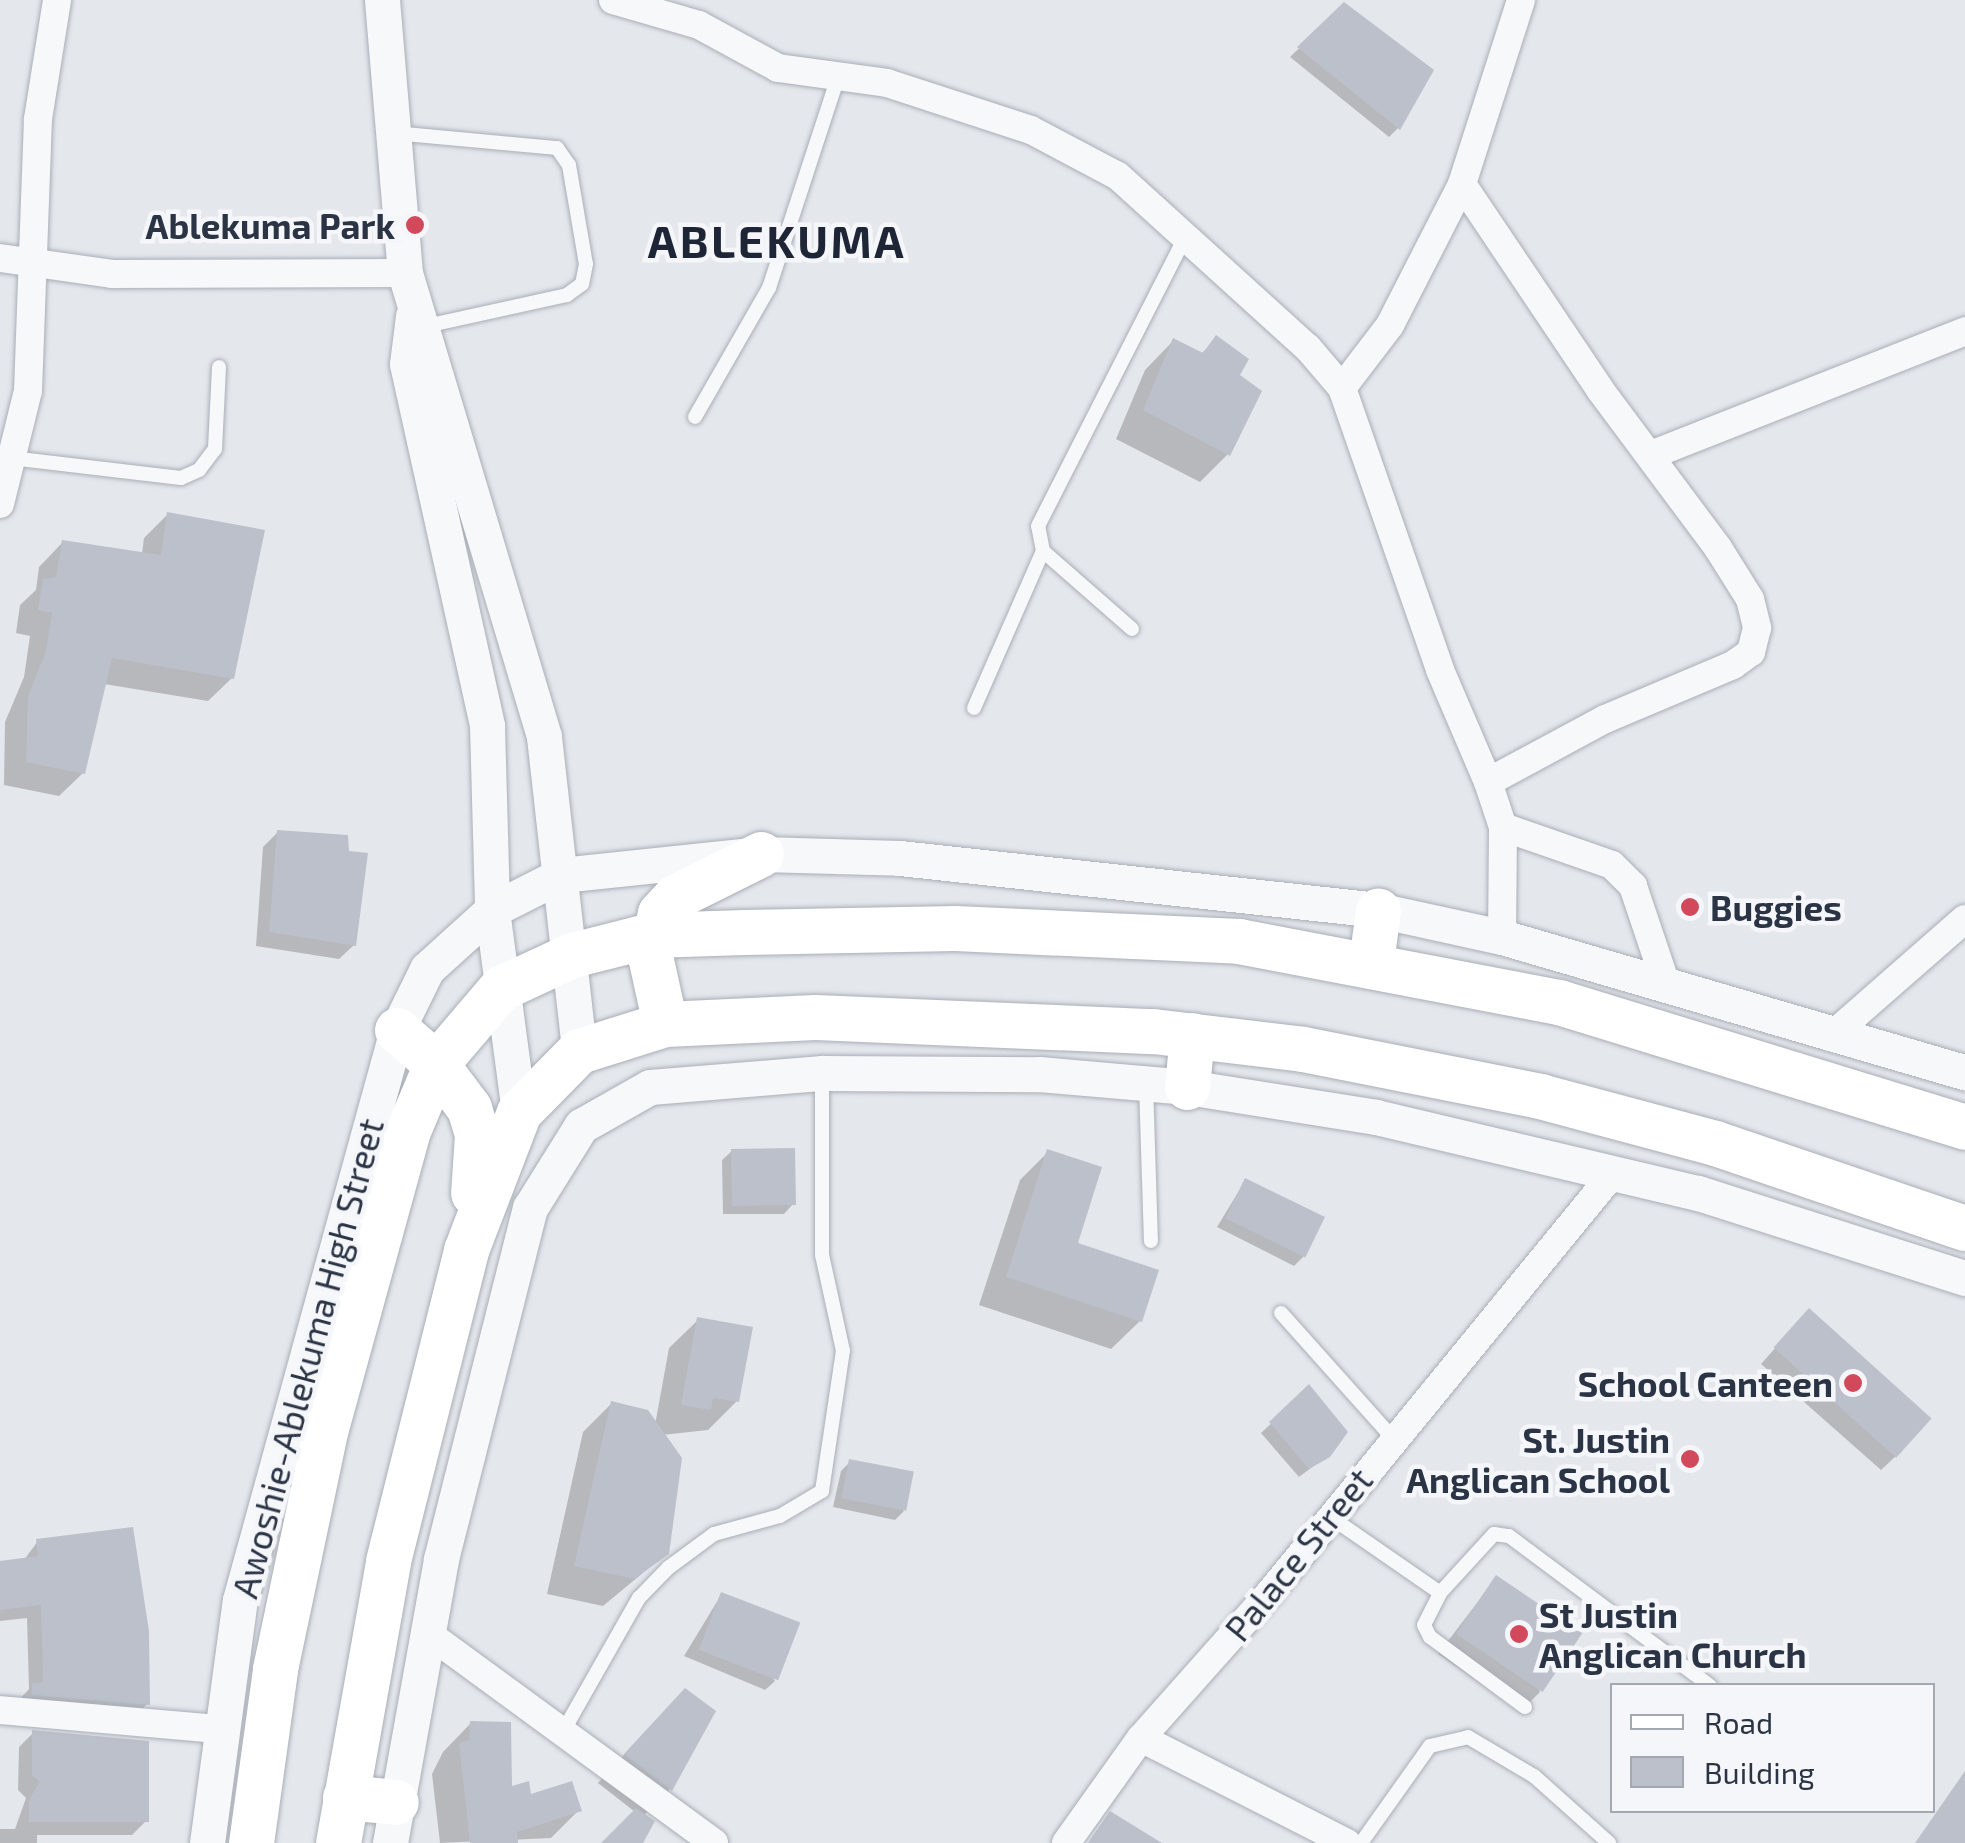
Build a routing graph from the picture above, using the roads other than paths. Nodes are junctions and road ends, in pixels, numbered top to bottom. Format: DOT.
graph roads {
  1 [pos="57,0"];
  2 [pos="382,0"];
  3 [pos="612,0"];
  4 [pos="1521,0"];
  5 [pos="702,12"];
  6 [pos="838,78"];
  7 [pos="390,133"];
  8 [pos="1462,184"];
  9 [pos="1186,234"];
  10 [pos="0,258"];
  11 [pos="29,261"];
  12 [pos="404,273"];
  13 [pos="417,319"];
  14 [pos="1965,331"];
  15 [pos="219,368"];
  16 [pos="1342,388"];
  17 [pos="695,417"];
  18 [pos="1651,455"];
  19 [pos="11,458"];
  20 [pos="0,504"];
  21 [pos="1043,551"];
  22 [pos="1132,629"];
  23 [pos="974,708"];
  24 [pos="1488,782"];
  25 [pos="1502,827"];
  26 [pos="761,854"];
  27 [pos="561,875"];
  28 [pos="492,910"];
  29 [pos="1378,910"];
  30 [pos="1965,918"];
  31 [pos="651,935"];
  32 [pos="1502,937"];
  33 [pos="572,955"];
  34 [pos="1371,962"];
  35 [pos="1666,987"];
  36 [pos="501,988"];
  37 [pos="665,1024"];
  38 [pos="397,1030"];
  39 [pos="1192,1035"];
  40 [pos="1830,1037"];
  41 [pos="579,1051"];
  42 [pos="436,1064"];
  43 [pos="1965,1072"];
  44 [pos="822,1073"];
  45 [pos="1166,1085"];
  46 [pos="518,1112"];
  47 [pos="1965,1127"];
  48 [pos="1612,1176"];
  49 [pos="1965,1228"];
  50 [pos="1151,1241"];
  51 [pos="466,1250"];
  52 [pos="1965,1278"];
  53 [pos="1281,1313"];
  54 [pos="1392,1437"];
  55 [pos="1328,1516"];
  56 [pos="1440,1593"];
  57 [pos="426,1632"];
  58 [pos="1706,1683"];
  59 [pos="1525,1707"];
  60 [pos="0,1710"];
  61 [pos="566,1728"];
  62 [pos="218,1729"];
  63 [pos="1141,1738"];
  64 [pos="345,1797"];
  65 [pos="393,1822"];
  66 [pos="696,1838"];
  67 [pos="207,1843"];
  68 [pos="251,1843"];
  69 [pos="338,1843"];
  70 [pos="1066,1843"];
  71 [pos="1348,1843"];
  72 [pos="1361,1843"];
  73 [pos="1609,1843"];
  1 -- 11 [label="street"];
  2 -- 7 [label="street"];
  3 -- 5 [label="street"];
  4 -- 8 [label="street"];
  5 -- 6 [label="street"];
  6 -- 9 [label="street"];
  6 -- 17 [label="lane"];
  7 -- 12 [label="street"];
  7 -- 13 [label="lane"];
  8 -- 16 [label="street"];
  8 -- 18 [label="street"];
  9 -- 16 [label="street"];
  9 -- 21 [label="lane"];
  10 -- 11 [label="street"];
  11 -- 12 [label="street"];
  11 -- 19 [label="street"];
  12 -- 13 [label="street"];
  13 -- 27 [label="street"];
  13 -- 28 [label="street"];
  14 -- 18 [label="street"];
  15 -- 19 [label="lane"];
  16 -- 24 [label="street"];
  18 -- 24 [label="street"];
  19 -- 20 [label="street"];
  21 -- 22 [label="lane"];
  21 -- 23 [label="lane"];
  24 -- 25 [label="street"];
  25 -- 32 [label="street"];
  25 -- 35 [label="street"];
  26 -- 27 [label="street"];
  26 -- 29 [label="street"];
  26 -- 31 [label="main road"];
  27 -- 28 [label="street, Awoshie-Ablekuma High Street"];
  27 -- 33 [label="street"];
  28 -- 36 [label="street"];
  28 -- 38 [label="street, Awoshie-Ablekuma High Street"];
  29 -- 32 [label="street"];
  29 -- 34 [label="main road"];
  30 -- 40 [label="street"];
  31 -- 33 [label="main road"];
  31 -- 34 [label="main road"];
  31 -- 37 [label="main road"];
  32 -- 35 [label="street"];
  33 -- 36 [label="main road"];
  33 -- 41 [label="street"];
  34 -- 47 [label="main road"];
  35 -- 40 [label="street"];
  36 -- 42 [label="main road, Awoshie-Ablekuma High Street"];
  36 -- 46 [label="street"];
  37 -- 39 [label="main road"];
  37 -- 41 [label="main road"];
  38 -- 42 [label="main road"];
  38 -- 62 [label="street, Awoshie-Ablekuma High Street"];
  39 -- 45 [label="main road"];
  39 -- 49 [label="main road"];
  40 -- 43 [label="street"];
  41 -- 46 [label="main road"];
  42 -- 51 [label="main road"];
  42 -- 68 [label="main road, Awoshie-Ablekuma High Street"];
  44 -- 45 [label="street"];
  44 -- 57 [label="street"];
  44 -- 61 [label="lane"];
  45 -- 48 [label="street"];
  45 -- 50 [label="lane"];
  46 -- 51 [label="main road"];
  48 -- 52 [label="street"];
  48 -- 54 [label="street, Palace Street"];
  51 -- 64 [label="main road"];
  53 -- 54 [label="lane"];
  54 -- 55 [label="street, Palace Street"];
  55 -- 56 [label="lane"];
  55 -- 63 [label="street, Palace Street"];
  56 -- 58 [label="lane"];
  56 -- 59 [label="lane"];
  57 -- 61 [label="street"];
  57 -- 65 [label="street"];
  60 -- 62 [label="street"];
  61 -- 66 [label="street"];
  62 -- 67 [label="street, Awoshie-Ablekuma High Street"];
  63 -- 70 [label="street, Palace Street"];
  63 -- 71 [label="street"];
  64 -- 65 [label="main road"];
  64 -- 69 [label="main road"];
  72 -- 73 [label="lane"];
}
